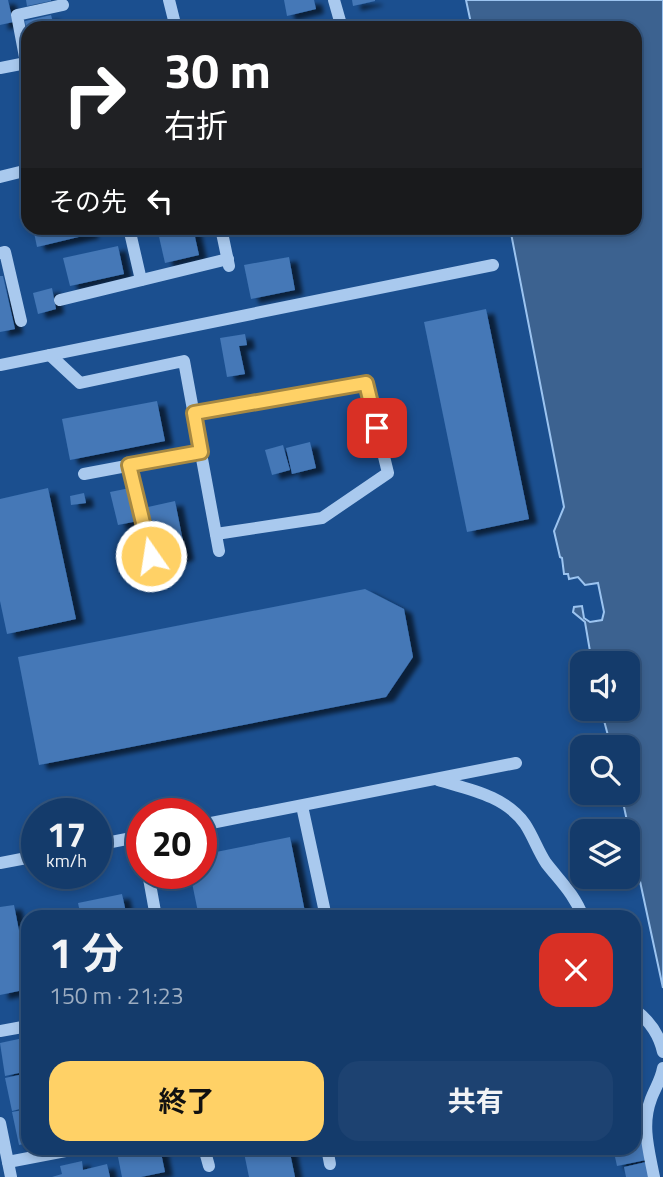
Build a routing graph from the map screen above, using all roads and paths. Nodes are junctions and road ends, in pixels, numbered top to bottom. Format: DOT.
graph roads {
  1 [pos="20,0"];
  2 [pos="170,0"];
  3 [pos="334,0"];
  4 [pos="63,5"];
  5 [pos="23,14"];
  6 [pos="172,21"];
  7 [pos="340,21"];
  8 [pos="21,32"];
  9 [pos="21,62"];
  10 [pos="0,68"];
  11 [pos="21,172"];
  12 [pos="0,177"];
  13 [pos="131,235"];
  14 [pos="223,235"];
  15 [pos="0,253"];
  16 [pos="493,265"];
  17 [pos="141,280"];
  18 [pos="60,300"];
  19 [pos="21,321"];
  20 [pos="50,355"];
  21 [pos="0,365"];
  22 [pos="194,413"];
  23 [pos="201,452"];
  24 [pos="129,465"];
  25 [pos="84,474"];
  26 [pos="216,534"];
  27 [pos="219,551"];
  28 [pos="151,556"];
  29 [pos="516,763"];
  30 [pos="436,779"];
  31 [pos="302,806"];
  32 [pos="217,822"];
  33 [pos="21,859"];
  34 [pos="0,863"];
  35 [pos="151,889"];
  36 [pos="155,910"];
  37 [pos="324,910"];
  38 [pos="580,910"];
  39 [pos="641,1014"];
  40 [pos="21,1027"];
  41 [pos="0,1031"];
  42 [pos="663,1052"];
  43 [pos="663,1068"];
  44 [pos="0,1124"];
  45 [pos="44,1155"];
  46 [pos="206,1155"];
  47 [pos="328,1155"];
  48 [pos="8,1162"];
  49 [pos="330,1164"];
  50 [pos="209,1166"];
  51 [pos="11,1177"];
  52 [pos="654,1177"];
  1 -- 5 [label="lane"];
  2 -- 6 [label="lane"];
  3 -- 7 [label="lane"];
  4 -- 5 [label="lane"];
  5 -- 8 [label="lane"];
  9 -- 10 [label="lane"];
  11 -- 12 [label="lane"];
  13 -- 17 [label="lane"];
  14 -- 17 [label="lane"];
  15 -- 19 [label="lane"];
  16 -- 20 [label="lane"];
  17 -- 18 [label="lane"];
  20 -- 21 [label="lane"];
  20 -- 22 [label="lane"];
  22 -- 23 [label="lane"];
  22 -- 26 [label="lane"];
  23 -- 24 [label="lane"];
  23 -- 26 [label="lane"];
  24 -- 25 [label="lane"];
  24 -- 28 [label="lane"];
  26 -- 27 [label="lane"];
  29 -- 30 [label="lane"];
  30 -- 31 [label="lane"];
  30 -- 38 [label="lane"];
  31 -- 32 [label="lane"];
  31 -- 37 [label="lane"];
  33 -- 34 [label="lane"];
  35 -- 36 [label="lane"];
  39 -- 42 [label="lane"];
  40 -- 41 [label="lane"];
  43 -- 52 [label="lane"];
  44 -- 48 [label="lane"];
  45 -- 48 [label="lane"];
  46 -- 50 [label="lane"];
  47 -- 49 [label="lane"];
  48 -- 51 [label="lane"];
}
